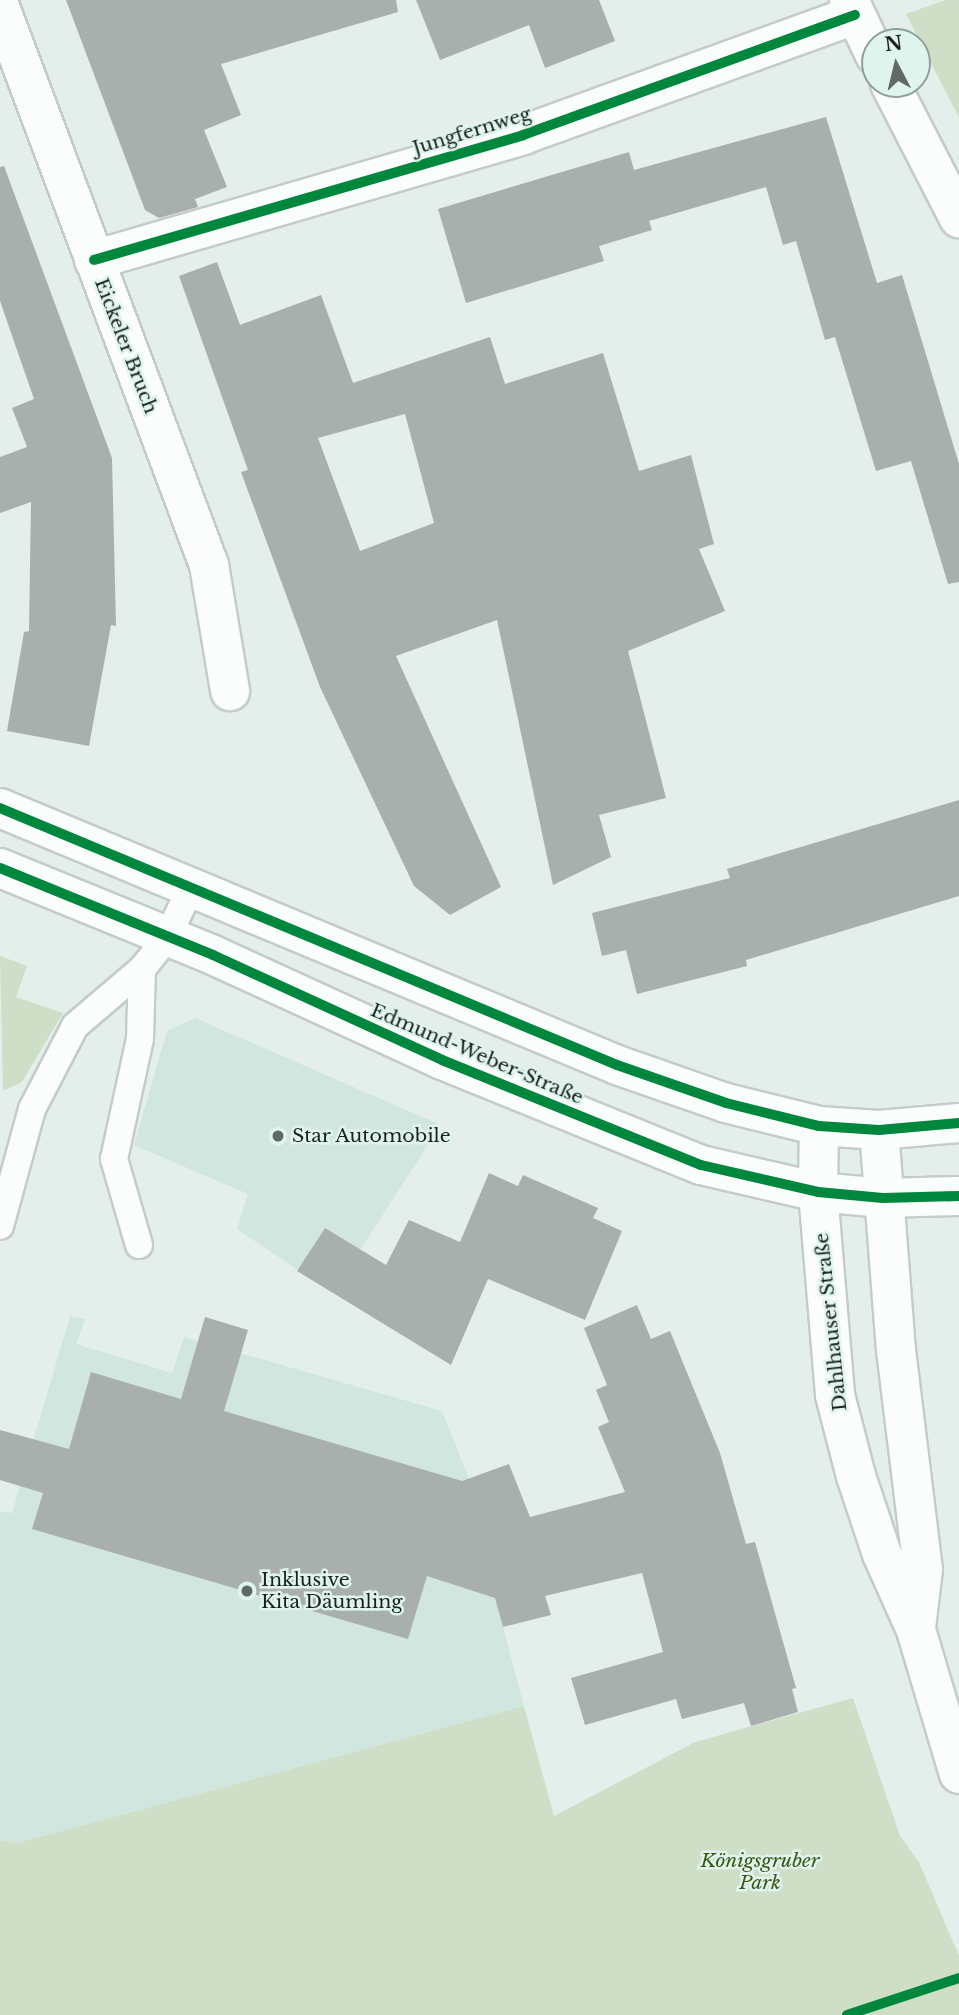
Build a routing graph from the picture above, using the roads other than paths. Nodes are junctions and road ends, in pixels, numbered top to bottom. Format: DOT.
graph roads {
  1 [pos="0,7"];
  2 [pos="852,8"];
  3 [pos="862,28"];
  4 [pos="897,98"];
  5 [pos="959,218"];
  6 [pos="94,260"];
  7 [pos="230,691"];
  8 [pos="0,808"];
  9 [pos="0,869"];
  10 [pos="192,885"];
  11 [pos="167,937"];
  12 [pos="142,969"];
  13 [pos="959,1123"];
  14 [pos="819,1126"];
  15 [pos="879,1130"];
  16 [pos="818,1192"];
  17 [pos="959,1196"];
  18 [pos="883,1198"];
  19 [pos="0,1226"];
  20 [pos="139,1245"];
  21 [pos="916,1630"];
  22 [pos="959,1774"];
  1 -- 6 [label="street, Eickeler Bruch"];
  2 -- 3 [label="street"];
  2 -- 6 [label="street, Jungfernweg"];
  4 -- 5 [label="street"];
  6 -- 7 [label="street, Eickeler Bruch"];
  8 -- 10 [label="street"];
  9 -- 11 [label="street, Edmund-Weber-Straße"];
  10 -- 11 [label="lane"];
  10 -- 14 [label="street"];
  11 -- 12 [label="lane"];
  11 -- 16 [label="street, Edmund-Weber-Straße"];
  12 -- 19 [label="lane"];
  12 -- 20 [label="lane"];
  13 -- 15 [label="street"];
  14 -- 15 [label="street"];
  14 -- 16 [label="street, Dahlhauser Straße"];
  15 -- 18 [label="street, Dahlhauser Straße"];
  16 -- 18 [label="street, Edmund-Weber-Straße"];
  16 -- 21 [label="street, Dahlhauser Straße"];
  17 -- 18 [label="street, Edmund-Weber-Straße"];
  18 -- 21 [label="street, Dahlhauser Straße"];
  21 -- 22 [label="street, Dahlhauser Straße"];
}
